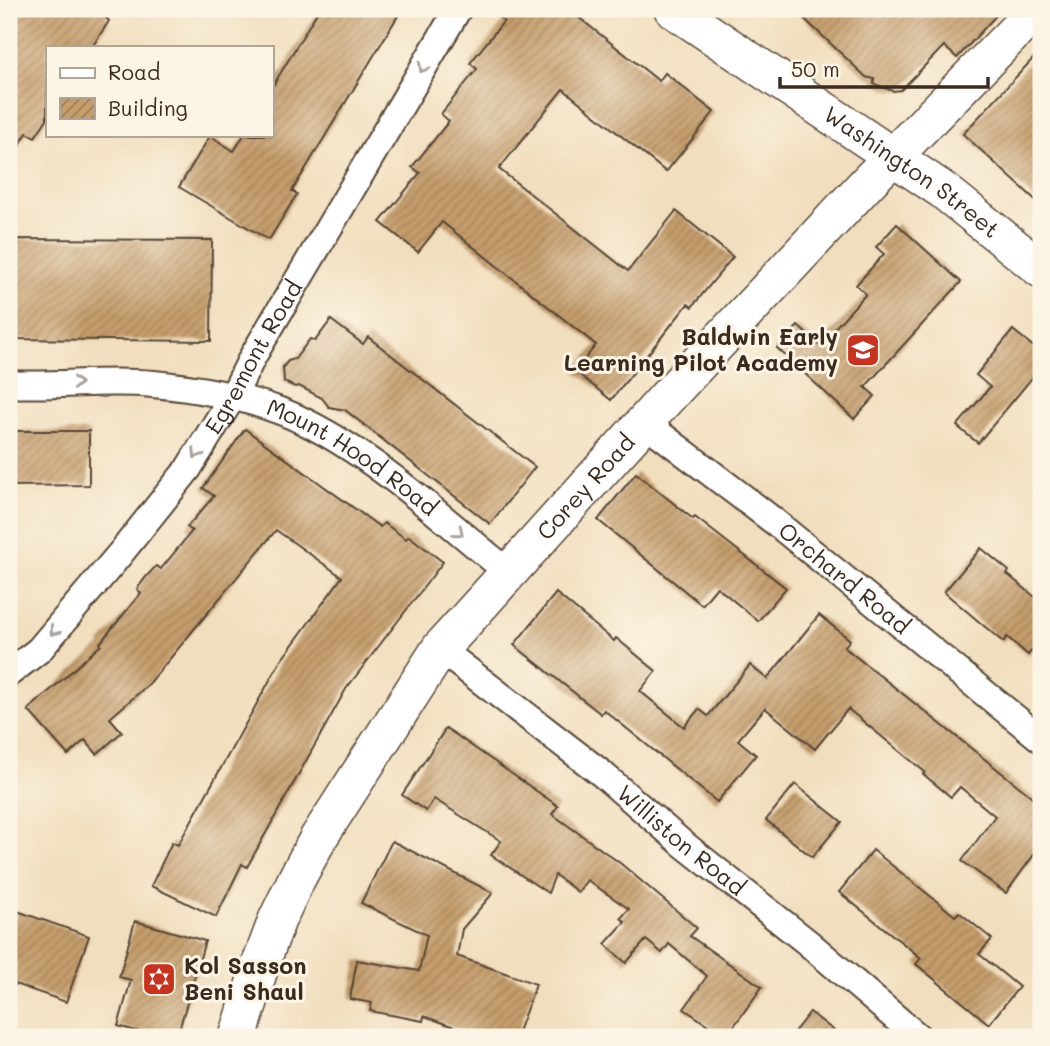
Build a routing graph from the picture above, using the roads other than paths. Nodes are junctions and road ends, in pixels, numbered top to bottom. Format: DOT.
graph roads {
  1 [pos="458,9"];
  2 [pos="673,9"];
  3 [pos="1037,9"];
  4 [pos="894,156"];
  5 [pos="1041,269"];
  6 [pos="9,384"];
  7 [pos="233,396"];
  8 [pos="644,422"];
  9 [pos="508,572"];
  10 [pos="440,649"];
  11 [pos="9,673"];
  12 [pos="1041,739"];
  13 [pos="238,1037"];
  14 [pos="918,1037"];
  1 -- 7 [label="street, Egremont Road, one-way"];
  2 -- 4 [label="street, Washington Street"];
  3 -- 4 [label="street, Corey Road"];
  4 -- 5 [label="street, Washington Street"];
  4 -- 8 [label="street, Corey Road"];
  6 -- 7 [label="street, Mount Hood Road, one-way"];
  7 -- 9 [label="street, Mount Hood Road, one-way"];
  7 -- 11 [label="street, Egremont Road, one-way"];
  8 -- 9 [label="street, Corey Road"];
  8 -- 12 [label="street, Orchard Road"];
  9 -- 10 [label="street, Corey Road"];
  10 -- 13 [label="street, Corey Road"];
  10 -- 14 [label="street, Williston Road"];
}
